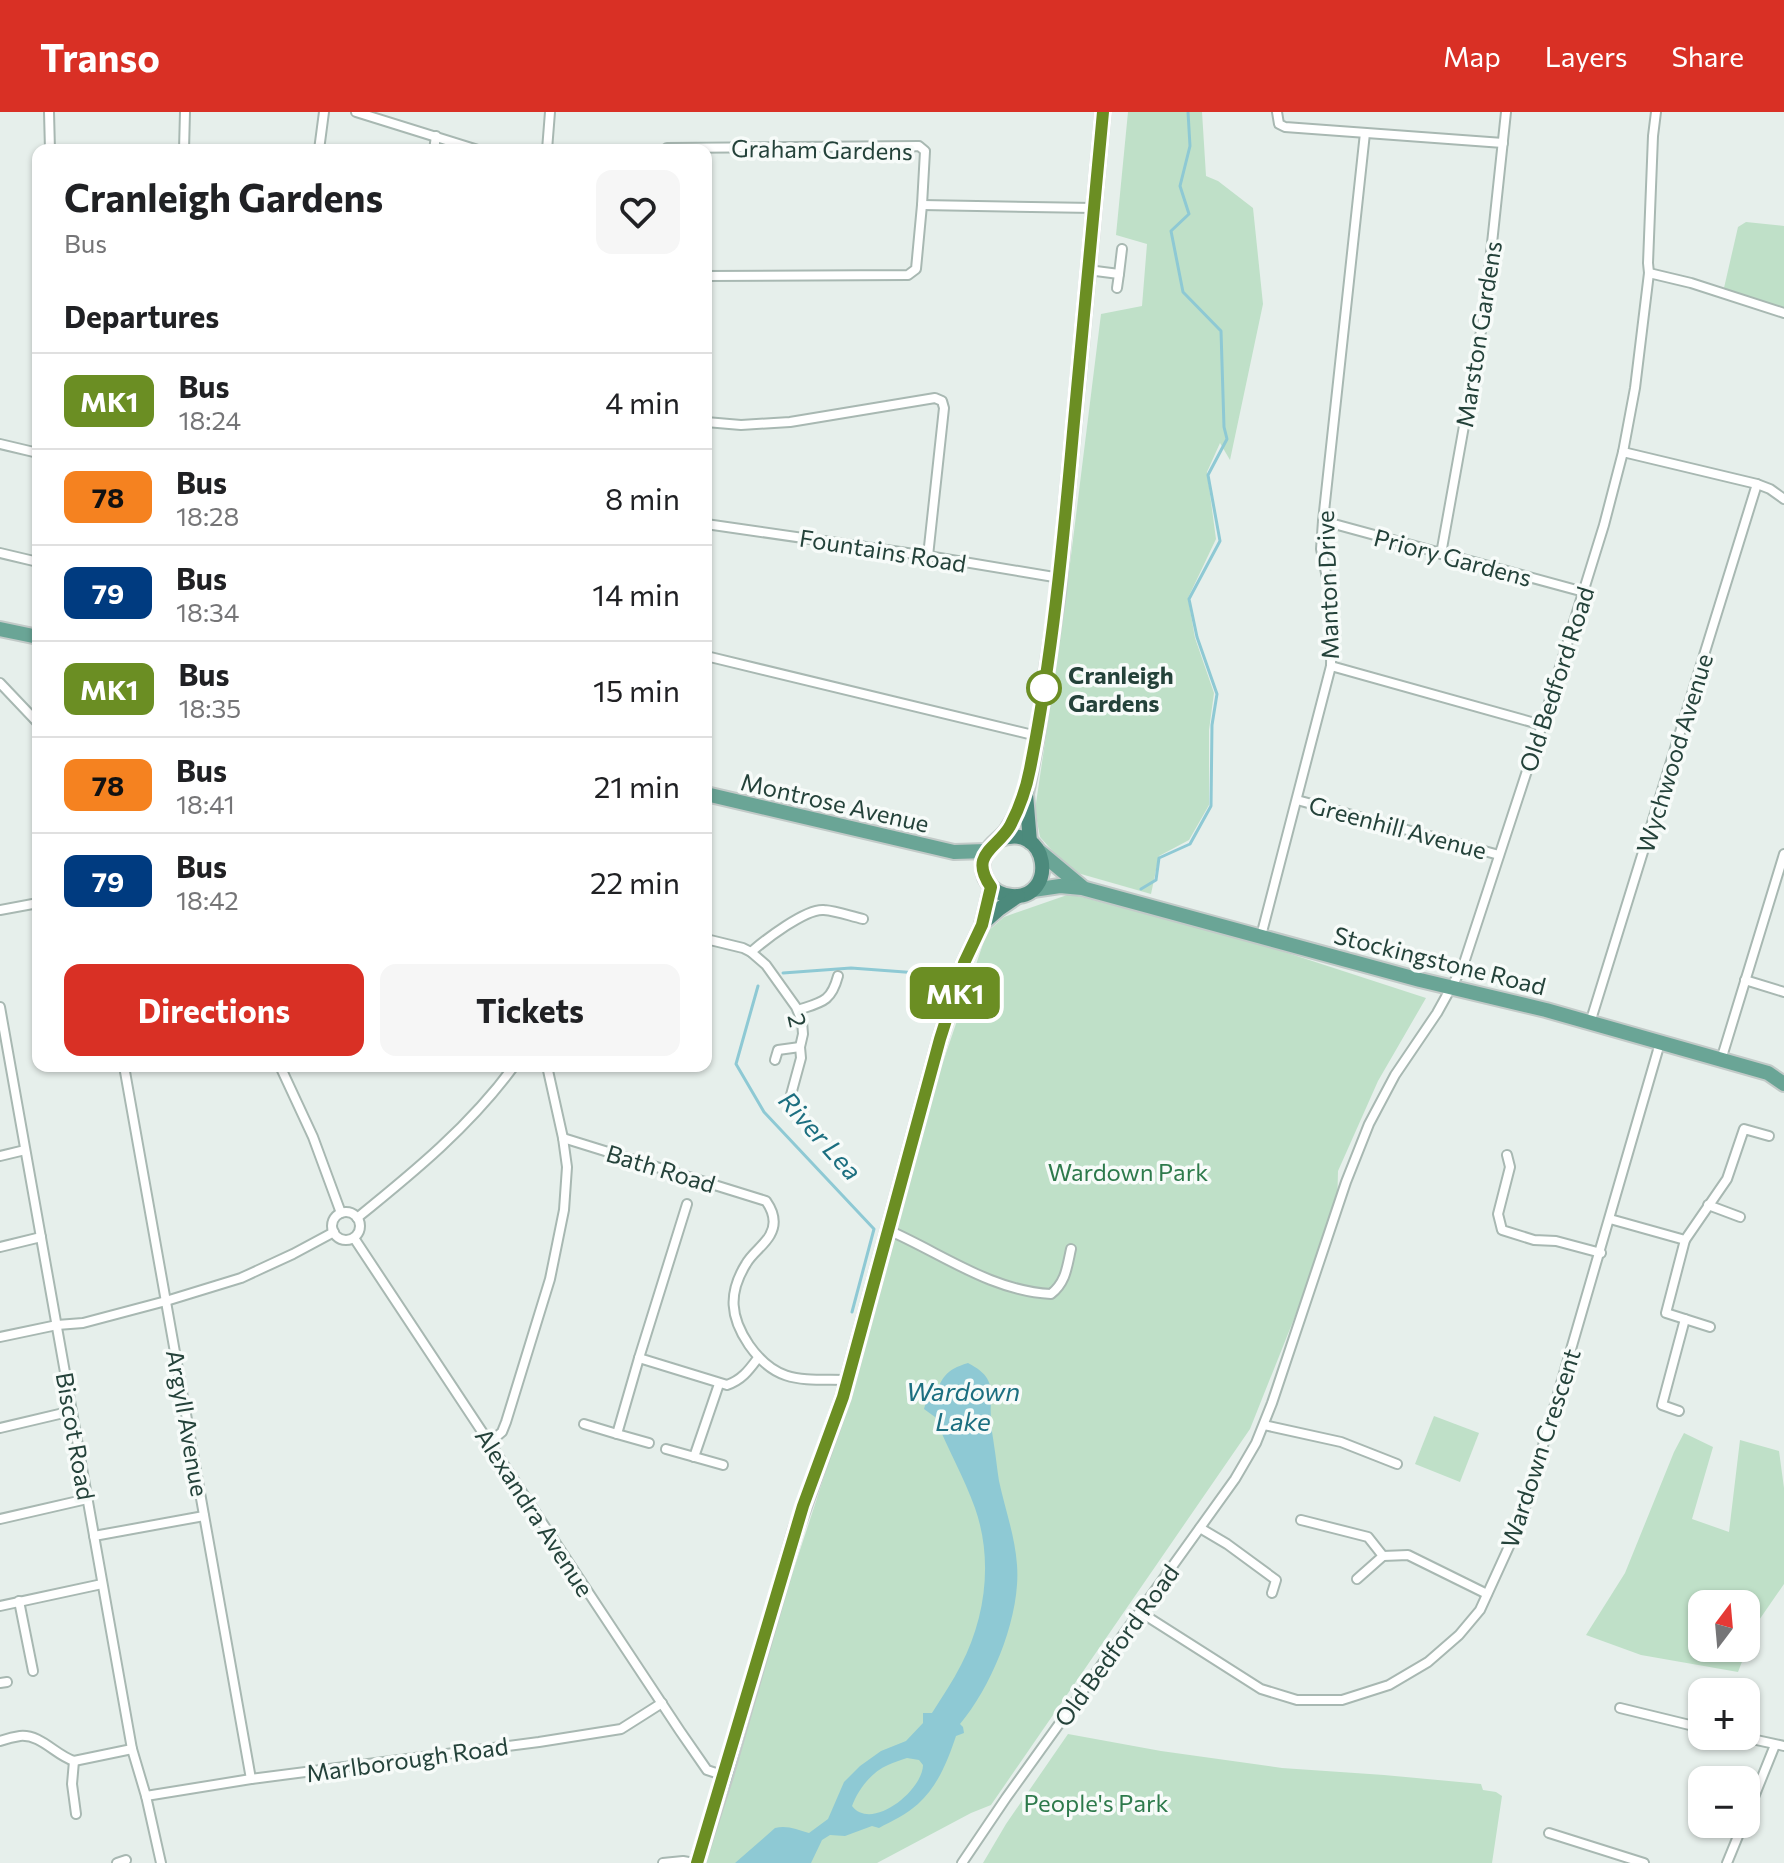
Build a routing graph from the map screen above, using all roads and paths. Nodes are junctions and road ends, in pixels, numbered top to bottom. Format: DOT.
graph roads {
  1 [pos="49,112"];
  2 [pos="185,112"];
  3 [pos="324,112"];
  4 [pos="356,112"];
  5 [pos="550,112"];
  6 [pos="1103,112"];
  7 [pos="1277,112"];
  8 [pos="1506,112"];
  9 [pos="1656,112"];
  10 [pos="1365,133"];
  11 [pos="436,136"];
  12 [pos="1503,143"];
  13 [pos="50,144"];
  14 [pos="184,144"];
  15 [pos="320,144"];
  16 [pos="435,144"];
  17 [pos="460,144"];
  18 [pos="547,144"];
  19 [pos="712,148"];
  20 [pos="922,205"];
  21 [pos="1094,208"];
  22 [pos="1122,249"];
  23 [pos="1088,270"];
  24 [pos="1649,273"];
  25 [pos="1119,274"];
  26 [pos="712,276"];
  27 [pos="1117,288"];
  28 [pos="1784,313"];
  29 [pos="712,423"];
  30 [pos="0,444"];
  31 [pos="32,452"];
  32 [pos="1623,452"];
  33 [pos="1757,484"];
  34 [pos="1784,499"];
  35 [pos="1323,521"];
  36 [pos="712,525"];
  37 [pos="0,553"];
  38 [pos="1441,554"];
  39 [pos="928,556"];
  40 [pos="32,561"];
  41 [pos="1060,578"];
  42 [pos="1584,592"];
  43 [pos="0,629"];
  44 [pos="32,636"];
  45 [pos="712,657"];
  46 [pos="1331,666"];
  47 [pos="0,683"];
  48 [pos="32,717"];
  49 [pos="1542,725"];
  50 [pos="1037,736"];
  51 [pos="1026,794"];
  52 [pos="712,795"];
  53 [pos="1297,800"];
  54 [pos="992,846"];
  55 [pos="1035,847"];
  56 [pos="954,852"];
  57 [pos="1784,854"];
  58 [pos="1499,855"];
  59 [pos="983,873"];
  60 [pos="991,887"];
  61 [pos="1082,888"];
  62 [pos="1033,890"];
  63 [pos="1018,896"];
  64 [pos="32,904"];
  65 [pos="0,910"];
  66 [pos="863,919"];
  67 [pos="982,925"];
  68 [pos="1261,936"];
  69 [pos="712,940"];
  70 [pos="751,952"];
  71 [pos="838,976"];
  72 [pos="1745,980"];
  73 [pos="1452,987"];
  74 [pos="1784,992"];
  75 [pos="0,1007"];
  76 [pos="798,1010"];
  77 [pos="1590,1023"];
  78 [pos="803,1029"];
  79 [pos="814,1030"];
  80 [pos="1660,1043"];
  81 [pos="800,1047"];
  82 [pos="5,1060"];
  83 [pos="775,1060"];
  84 [pos="1721,1060"];
  85 [pos="125,1072"];
  86 [pos="283,1072"];
  87 [pos="509,1072"];
  88 [pos="548,1072"];
  89 [pos="1784,1084"];
  90 [pos="789,1102"];
  91 [pos="1769,1136"];
  92 [pos="563,1138"];
  93 [pos="25,1150"];
  94 [pos="1507,1155"];
  95 [pos="0,1156"];
  96 [pos="687,1204"];
  97 [pos="1708,1205"];
  98 [pos="341,1213"];
  99 [pos="1740,1217"];
  100 [pos="357,1218"];
  101 [pos="1610,1219"];
  102 [pos="888,1230"];
  103 [pos="334,1232"];
  104 [pos="41,1237"];
  105 [pos="354,1238"];
  106 [pos="1685,1240"];
  107 [pos="0,1247"];
  108 [pos="1071,1249"];
  109 [pos="1601,1253"];
  110 [pos="166,1301"];
  111 [pos="1685,1319"];
  112 [pos="57,1325"];
  113 [pos="1710,1327"];
  114 [pos="0,1337"];
  115 [pos="639,1358"];
  116 [pos="758,1358"];
  117 [pos="847,1380"];
  118 [pos="719,1384"];
  119 [pos="72,1411"];
  120 [pos="1679,1411"];
  121 [pos="584,1424"];
  122 [pos="1264,1425"];
  123 [pos="0,1428"];
  124 [pos="617,1434"];
  125 [pos="490,1442"];
  126 [pos="649,1443"];
  127 [pos="666,1449"];
  128 [pos="694,1457"];
  129 [pos="1397,1464"];
  130 [pos="723,1465"];
  131 [pos="87,1499"];
  132 [pos="204,1516"];
  133 [pos="0,1519"];
  134 [pos="1301,1520"];
  135 [pos="1200,1528"];
  136 [pos="94,1536"];
  137 [pos="1383,1556"];
  138 [pos="1357,1579"];
  139 [pos="102,1584"];
  140 [pos="1272,1593"];
  141 [pos="1487,1594"];
  142 [pos="19,1601"];
  143 [pos="0,1606"];
  144 [pos="1140,1612"];
  145 [pos="33,1671"];
  146 [pos="662,1703"];
  147 [pos="1620,1708"];
  148 [pos="1688,1725"];
  149 [pos="0,1741"];
  150 [pos="1760,1741"];
  151 [pos="1780,1745"];
  152 [pos="132,1749"];
  153 [pos="74,1761"];
  154 [pos="725,1776"];
  155 [pos="251,1779"];
  156 [pos="1760,1787"];
  157 [pos="146,1796"];
  158 [pos="76,1814"];
  159 [pos="1549,1833"];
  160 [pos="1737,1838"];
  161 [pos="161,1863"];
  162 [pos="663,1863"];
  163 [pos="696,1863"];
  164 [pos="962,1863"];
  165 [pos="1644,1863"];
  166 [pos="1727,1863"];
  1 -- 13 [label="street"];
  2 -- 14 [label="street"];
  3 -- 15 [label="street"];
  4 -- 11 [label="street"];
  5 -- 18 [label="street"];
  6 -- 21 [label="highway"];
  7 -- 10 [label="street"];
  8 -- 12 [label="street, Marston Gardens"];
  9 -- 24 [label="street, Old Bedford Road"];
  10 -- 12 [label="street"];
  10 -- 35 [label="street, Manton Drive"];
  11 -- 16 [label="street"];
  11 -- 17 [label="street"];
  12 -- 38 [label="street, Marston Gardens"];
  19 -- 20 [label="street, Graham Gardens"];
  20 -- 21 [label="street"];
  20 -- 26 [label="street, Graham Gardens"];
  21 -- 23 [label="highway"];
  22 -- 25 [label="street"];
  23 -- 25 [label="street"];
  23 -- 41 [label="highway"];
  24 -- 28 [label="street"];
  24 -- 32 [label="street, Old Bedford Road"];
  25 -- 27 [label="street"];
  29 -- 39 [label="street"];
  30 -- 31 [label="street"];
  32 -- 33 [label="street"];
  32 -- 42 [label="street, Old Bedford Road"];
  33 -- 34 [label="street"];
  33 -- 77 [label="street, Wychwood Avenue"];
  35 -- 38 [label="street, Priory Gardens"];
  35 -- 46 [label="street, Manton Drive"];
  36 -- 39 [label="street, Fountains Road"];
  37 -- 40 [label="street"];
  38 -- 42 [label="street, Priory Gardens"];
  39 -- 41 [label="street, Fountains Road"];
  41 -- 50 [label="highway"];
  42 -- 49 [label="street, Old Bedford Road"];
  43 -- 44 [label="main road"];
  45 -- 50 [label="street"];
  46 -- 49 [label="street"];
  46 -- 53 [label="street, Manton Drive"];
  47 -- 48 [label="street"];
  49 -- 58 [label="street, Old Bedford Road"];
  50 -- 51 [label="highway"];
  51 -- 54 [label="highway"];
  51 -- 55 [label="highway"];
  52 -- 56 [label="main road, Montrose Avenue"];
  53 -- 58 [label="street, Greenhill Avenue"];
  53 -- 68 [label="street, Manton Drive"];
  54 -- 55 [label="highway"];
  54 -- 56 [label="main road, Montrose Avenue"];
  54 -- 59 [label="highway"];
  55 -- 61 [label="main road, Stockingstone Road"];
  55 -- 62 [label="highway"];
  56 -- 59 [label="main road, Montrose Avenue"];
  57 -- 72 [label="street"];
  58 -- 73 [label="street, Old Bedford Road"];
  59 -- 60 [label="highway"];
  60 -- 63 [label="highway"];
  60 -- 67 [label="highway"];
  61 -- 62 [label="main road, Stockingstone Road"];
  61 -- 68 [label="main road, Stockingstone Road"];
  62 -- 63 [label="highway"];
  63 -- 67 [label="highway"];
  64 -- 65 [label="street"];
  66 -- 70 [label="street"];
  67 -- 102 [label="highway"];
  68 -- 73 [label="main road, Stockingstone Road"];
  69 -- 70 [label="street"];
  70 -- 76 [label="street, 2"];
  71 -- 76 [label="street"];
  72 -- 74 [label="street"];
  72 -- 84 [label="street"];
  73 -- 77 [label="main road, Stockingstone Road"];
  73 -- 122 [label="street, Old Bedford Road"];
  75 -- 82 [label="street, Biscot Road"];
  76 -- 78 [label="street, 2"];
  77 -- 80 [label="main road, Stockingstone Road"];
  78 -- 79 [label="street"];
  78 -- 81 [label="street, 2"];
  80 -- 84 [label="main road, Stockingstone Road"];
  80 -- 101 [label="street, Wardown Crescent"];
  81 -- 83 [label="street"];
  81 -- 90 [label="street, 2"];
  82 -- 93 [label="street, Biscot Road"];
  84 -- 89 [label="main road, Stockingstone Road"];
  85 -- 110 [label="street, Argyll Avenue"];
  86 -- 98 [label="street"];
  87 -- 100 [label="street"];
  88 -- 92 [label="street"];
  91 -- 97 [label="street"];
  92 -- 116 [label="street, Bath Road"];
  92 -- 125 [label="street"];
  93 -- 95 [label="street"];
  93 -- 104 [label="street, Biscot Road"];
  94 -- 109 [label="street"];
  96 -- 115 [label="street"];
  97 -- 99 [label="street"];
  97 -- 106 [label="street"];
  98 -- 100 [label="street"];
  98 -- 103 [label="street"];
  100 -- 105 [label="street"];
  101 -- 106 [label="street"];
  101 -- 109 [label="street, Wardown Crescent"];
  102 -- 108 [label="street"];
  102 -- 117 [label="highway"];
  103 -- 105 [label="street"];
  103 -- 110 [label="street"];
  104 -- 107 [label="street"];
  104 -- 112 [label="street, Biscot Road"];
  105 -- 125 [label="street, Alexandra Avenue"];
  106 -- 111 [label="street"];
  109 -- 141 [label="street, Wardown Crescent"];
  110 -- 112 [label="street"];
  110 -- 132 [label="street, Argyll Avenue"];
  111 -- 113 [label="street"];
  111 -- 120 [label="street"];
  112 -- 114 [label="street"];
  112 -- 119 [label="street, Biscot Road"];
  115 -- 118 [label="street"];
  115 -- 124 [label="street"];
  116 -- 117 [label="street"];
  116 -- 118 [label="street"];
  117 -- 154 [label="highway"];
  118 -- 128 [label="street"];
  119 -- 123 [label="street"];
  119 -- 131 [label="street, Biscot Road"];
  121 -- 124 [label="street"];
  122 -- 129 [label="street"];
  122 -- 135 [label="street, Old Bedford Road"];
  124 -- 126 [label="street"];
  125 -- 146 [label="street, Alexandra Avenue"];
  127 -- 128 [label="street"];
  128 -- 130 [label="street"];
  131 -- 133 [label="street"];
  131 -- 136 [label="street, Biscot Road"];
  132 -- 136 [label="street"];
  132 -- 155 [label="street, Argyll Avenue"];
  134 -- 137 [label="street"];
  135 -- 140 [label="street"];
  135 -- 144 [label="street, Old Bedford Road"];
  136 -- 139 [label="street, Biscot Road"];
  137 -- 138 [label="street"];
  137 -- 141 [label="street"];
  139 -- 142 [label="street"];
  139 -- 152 [label="street, Biscot Road"];
  141 -- 144 [label="street, Wardown Crescent"];
  142 -- 143 [label="street"];
  142 -- 145 [label="street"];
  144 -- 164 [label="street, Old Bedford Road"];
  146 -- 154 [label="street, Alexandra Avenue"];
  146 -- 155 [label="street, Marlborough Road"];
  147 -- 148 [label="street"];
  149 -- 153 [label="street"];
  150 -- 151 [label="street"];
  151 -- 156 [label="street"];
  152 -- 153 [label="street"];
  152 -- 157 [label="street, Biscot Road"];
  153 -- 158 [label="street"];
  154 -- 163 [label="highway"];
  155 -- 157 [label="street, Marlborough Road"];
  157 -- 161 [label="street, Biscot Road"];
  159 -- 165 [label="street"];
  160 -- 166 [label="street"];
  162 -- 163 [label="street"];
}
